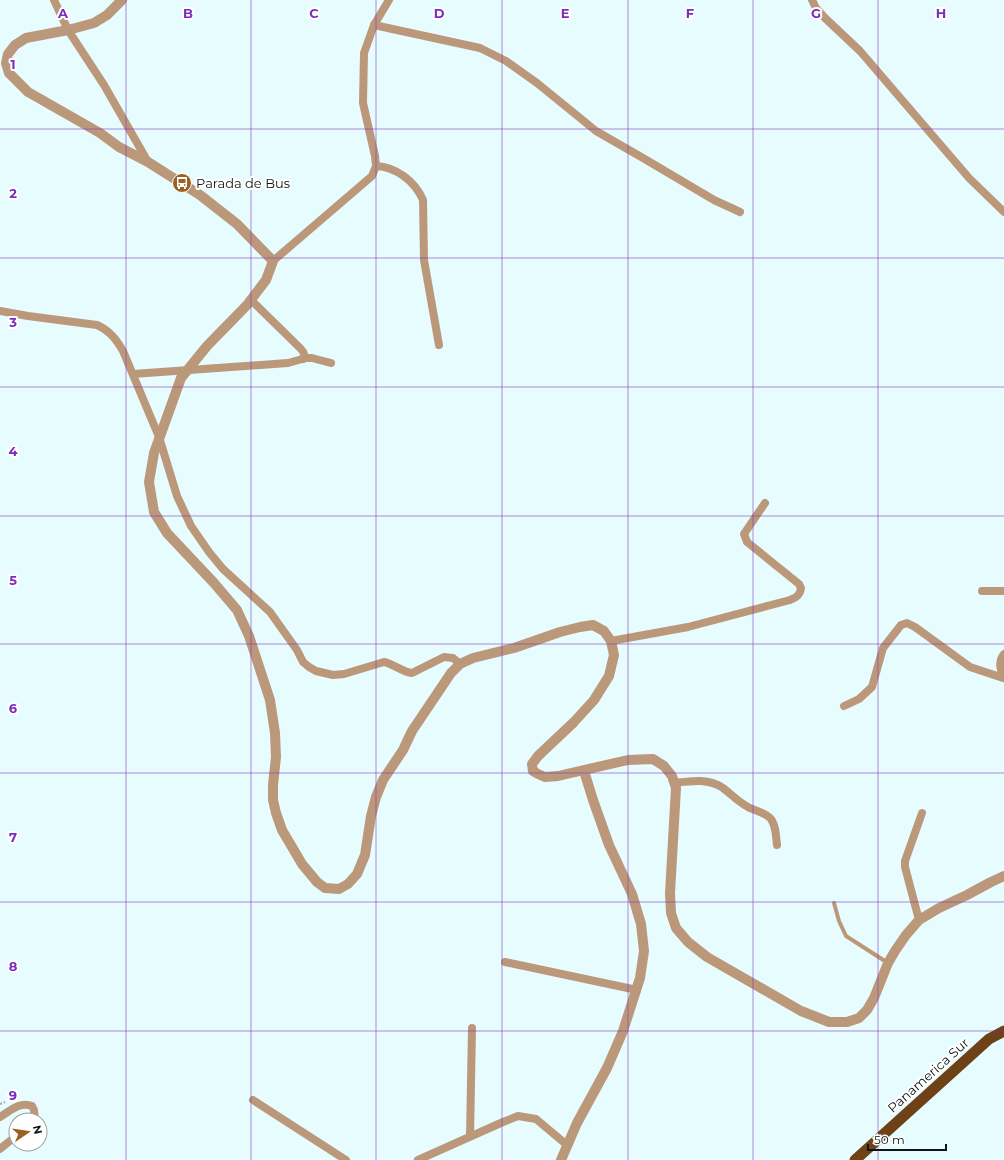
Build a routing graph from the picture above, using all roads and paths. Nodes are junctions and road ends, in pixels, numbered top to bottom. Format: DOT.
graph roads {
  1 [pos="54,0"];
  2 [pos="122,0"];
  3 [pos="389,0"];
  4 [pos="812,0"];
  5 [pos="374,24"];
  6 [pos="68,30"];
  7 [pos="148,162"];
  8 [pos="376,166"];
  9 [pos="740,212"];
  10 [pos="1004,212"];
  11 [pos="273,260"];
  12 [pos="251,300"];
  13 [pos="0,311"];
  14 [pos="439,345"];
  15 [pos="303,359"];
  16 [pos="331,363"];
  17 [pos="188,369"];
  18 [pos="133,374"];
  19 [pos="160,437"];
  20 [pos="765,503"];
  21 [pos="982,591"];
  22 [pos="1004,592"];
  23 [pos="611,641"];
  24 [pos="1004,654"];
  25 [pos="460,664"];
  26 [pos="1004,678"];
  27 [pos="844,706"];
  28 [pos="584,771"];
  29 [pos="674,783"];
  30 [pos="922,813"];
  31 [pos="777,845"];
  32 [pos="1004,876"];
  33 [pos="834,903"];
  34 [pos="919,920"];
  35 [pos="505,962"];
  36 [pos="888,963"];
  37 [pos="636,990"];
  38 [pos="472,1028"];
  39 [pos="1004,1031"];
  40 [pos="253,1100"];
  41 [pos="34,1112"];
  42 [pos="0,1117"];
  43 [pos="470,1136"];
  44 [pos="8,1142"];
  45 [pos="567,1145"];
  46 [pos="0,1149"];
  47 [pos="856,1159"];
  48 [pos="346,1160"];
  49 [pos="418,1160"];
  50 [pos="560,1160"];
  1 -- 6 [label="street"];
  2 -- 6 [label="street"];
  3 -- 5 [label="street"];
  4 -- 10 [label="street"];
  5 -- 8 [label="street"];
  5 -- 9 [label="street"];
  6 -- 7 [label="street"];
  6 -- 7 [label="street"];
  7 -- 11 [label="street"];
  8 -- 11 [label="street"];
  8 -- 14 [label="street"];
  11 -- 12 [label="street"];
  12 -- 15 [label="street"];
  12 -- 17 [label="street"];
  13 -- 18 [label="street"];
  15 -- 16 [label="street"];
  15 -- 17 [label="street"];
  17 -- 18 [label="street"];
  17 -- 19 [label="street"];
  18 -- 19 [label="street"];
  19 -- 25 [label="street"];
  19 -- 25 [label="street"];
  20 -- 23 [label="street"];
  21 -- 22 [label="street"];
  23 -- 25 [label="street"];
  23 -- 28 [label="street"];
  24 -- 26 [label="street"];
  26 -- 27 [label="street"];
  28 -- 29 [label="street"];
  28 -- 37 [label="street"];
  29 -- 31 [label="street"];
  29 -- 36 [label="street"];
  30 -- 34 [label="street"];
  32 -- 34 [label="street"];
  33 -- 36 [label="lane"];
  34 -- 36 [label="street"];
  35 -- 37 [label="street"];
  37 -- 45 [label="street"];
  38 -- 43 [label="street"];
  39 -- 47 [label="highway, Panamerica Sur"];
  40 -- 48 [label="street"];
  41 -- 42 [label="street"];
  43 -- 45 [label="street"];
  43 -- 49 [label="street"];
  44 -- 46 [label="street"];
  45 -- 50 [label="street"];
}
